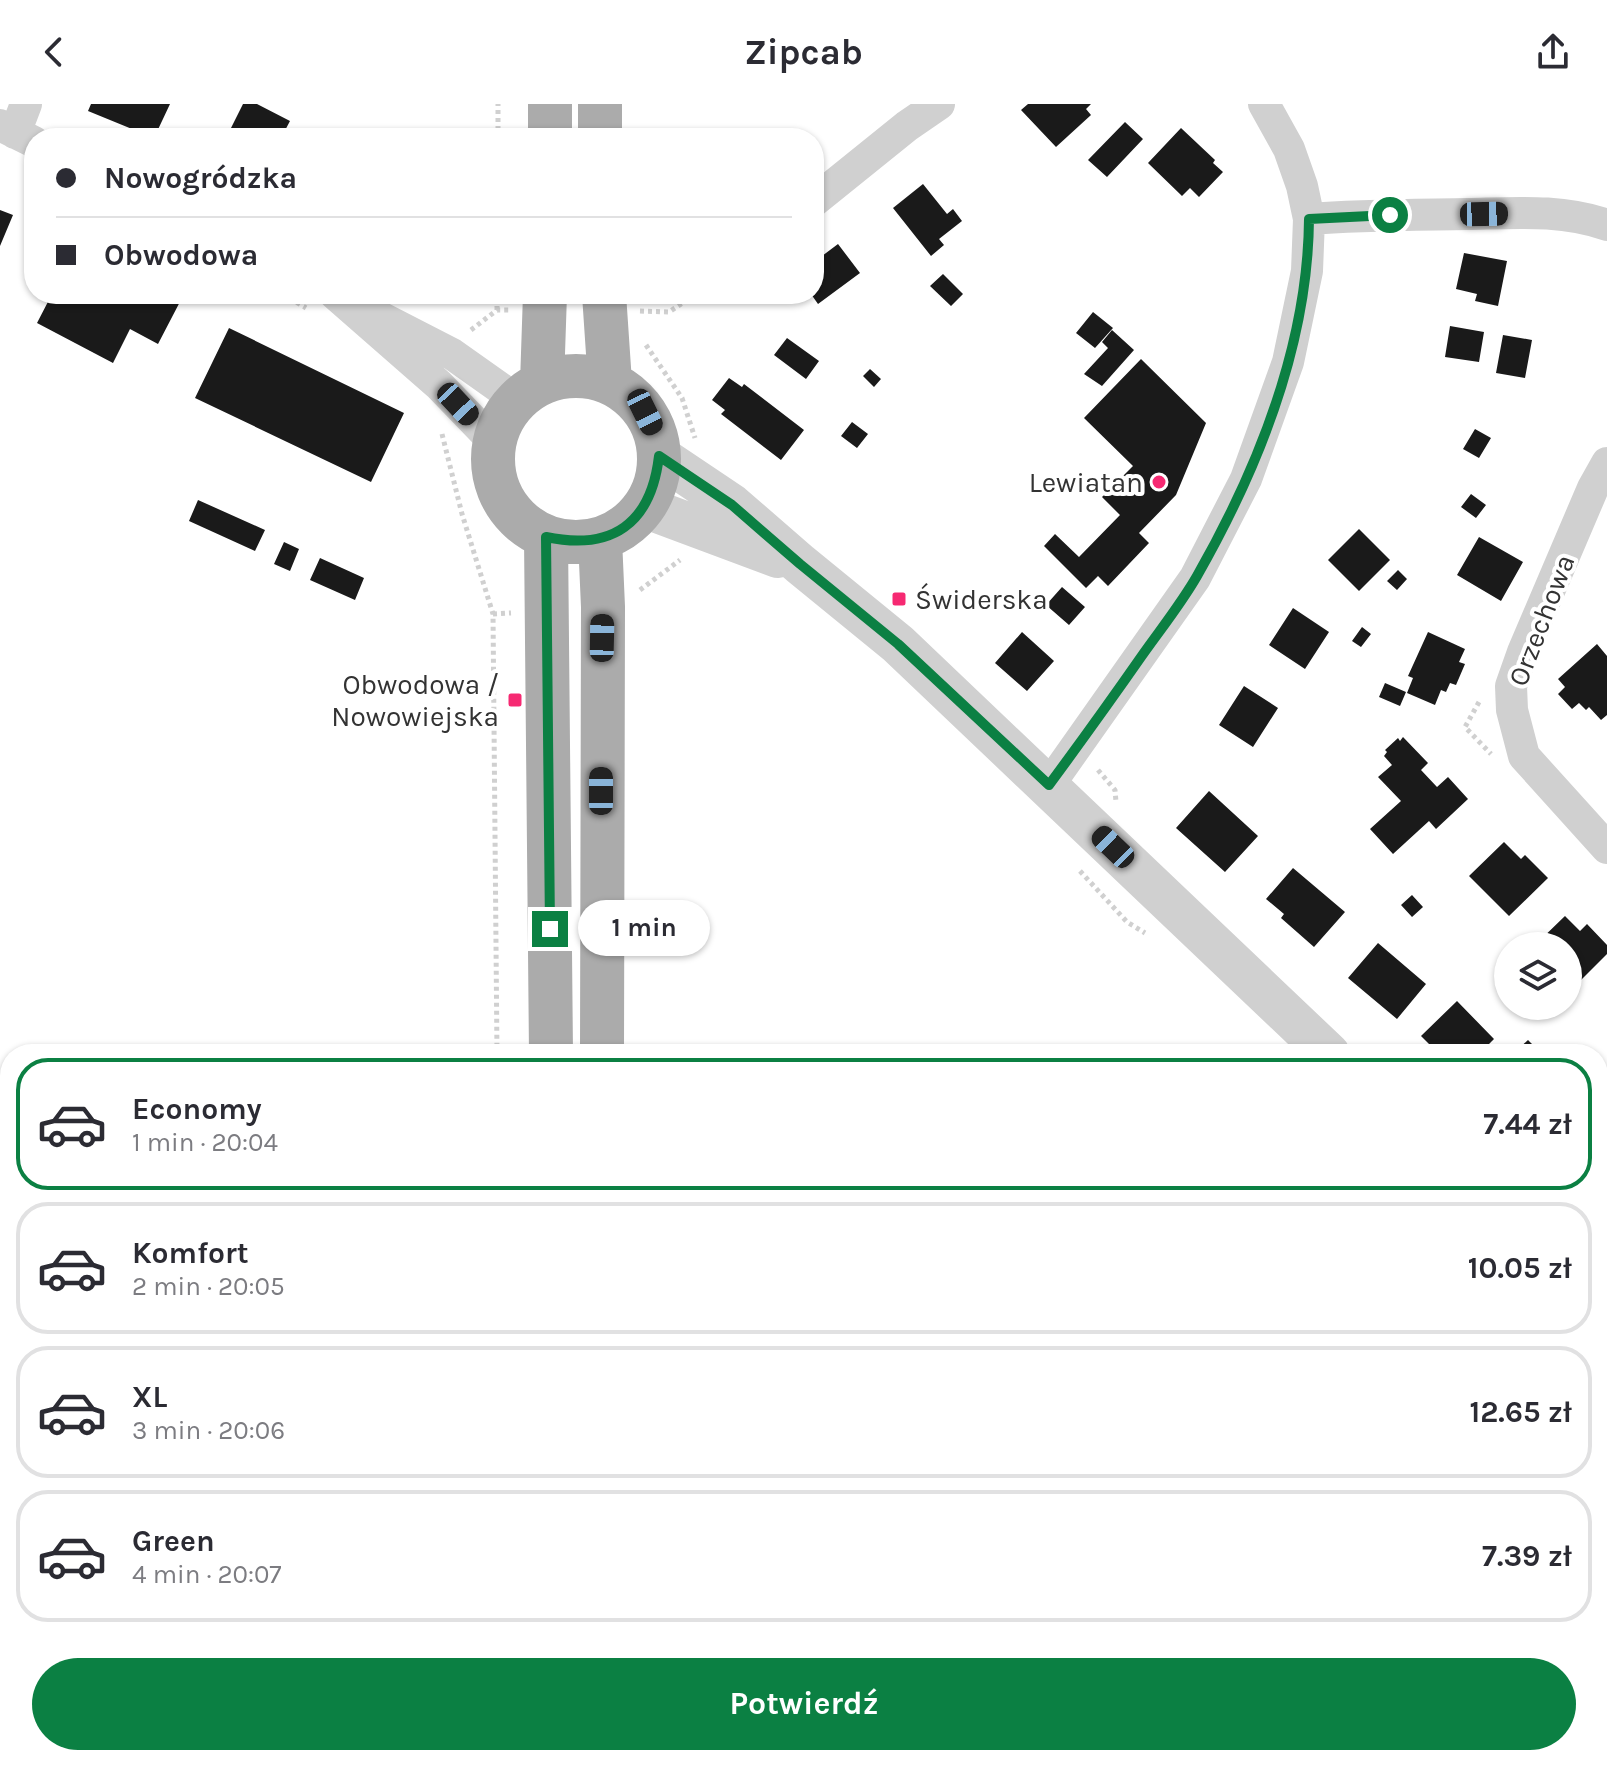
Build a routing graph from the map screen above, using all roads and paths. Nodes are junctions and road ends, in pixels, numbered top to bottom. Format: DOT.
graph roads {
  1 [pos="498,104"];
  2 [pos="550,104"];
  3 [pos="600,104"];
  4 [pos="939,104"];
  5 [pos="1264,104"];
  6 [pos="498,128"];
  7 [pos="550,128"];
  8 [pos="600,128"];
  9 [pos="824,193"];
  10 [pos="1309,219"];
  11 [pos="1607,225"];
  12 [pos="347,304"];
  13 [pos="355,304"];
  14 [pos="497,304"];
  15 [pos="543,304"];
  16 [pos="605,304"];
  17 [pos="681,304"];
  18 [pos="497,310"];
  19 [pos="641,325"];
  20 [pos="643,340"];
  21 [pos="610,383"];
  22 [pos="530,392"];
  23 [pos="441,431"];
  24 [pos="494,442"];
  25 [pos="678,449"];
  26 [pos="1607,463"];
  27 [pos="644,507"];
  28 [pos="546,537"];
  29 [pos="600,539"];
  30 [pos="684,558"];
  31 [pos="800,564"];
  32 [pos="636,593"];
  33 [pos="1049,785"];
  34 [pos="1607,848"];
  35 [pos="497,1044"];
  36 [pos="551,1044"];
  37 [pos="602,1044"];
  38 [pos="1319,1044"];
  1 -- 6 [label="path"];
  2 -- 7 [label="main road"];
  3 -- 8 [label="main road"];
  4 -- 9 [label="street"];
  5 -- 10 [label="street"];
  10 -- 11 [label="street"];
  10 -- 33 [label="street"];
  12 -- 24 [label="street"];
  13 -- 22 [label="street"];
  14 -- 18 [label="path"];
  15 -- 22 [label="main road"];
  16 -- 21 [label="main road"];
  17 -- 19 [label="path"];
  20 -- 25 [label="path"];
  21 -- 22 [label="main road"];
  21 -- 25 [label="main road"];
  22 -- 24 [label="main road"];
  23 -- 35 [label="path"];
  24 -- 28 [label="main road"];
  25 -- 27 [label="main road"];
  25 -- 31 [label="street"];
  26 -- 34 [label="street, Orzechowa"];
  27 -- 29 [label="main road"];
  27 -- 31 [label="street"];
  28 -- 29 [label="main road"];
  28 -- 36 [label="main road"];
  29 -- 37 [label="main road"];
  30 -- 32 [label="path"];
  31 -- 33 [label="street"];
  33 -- 38 [label="street"];
}
